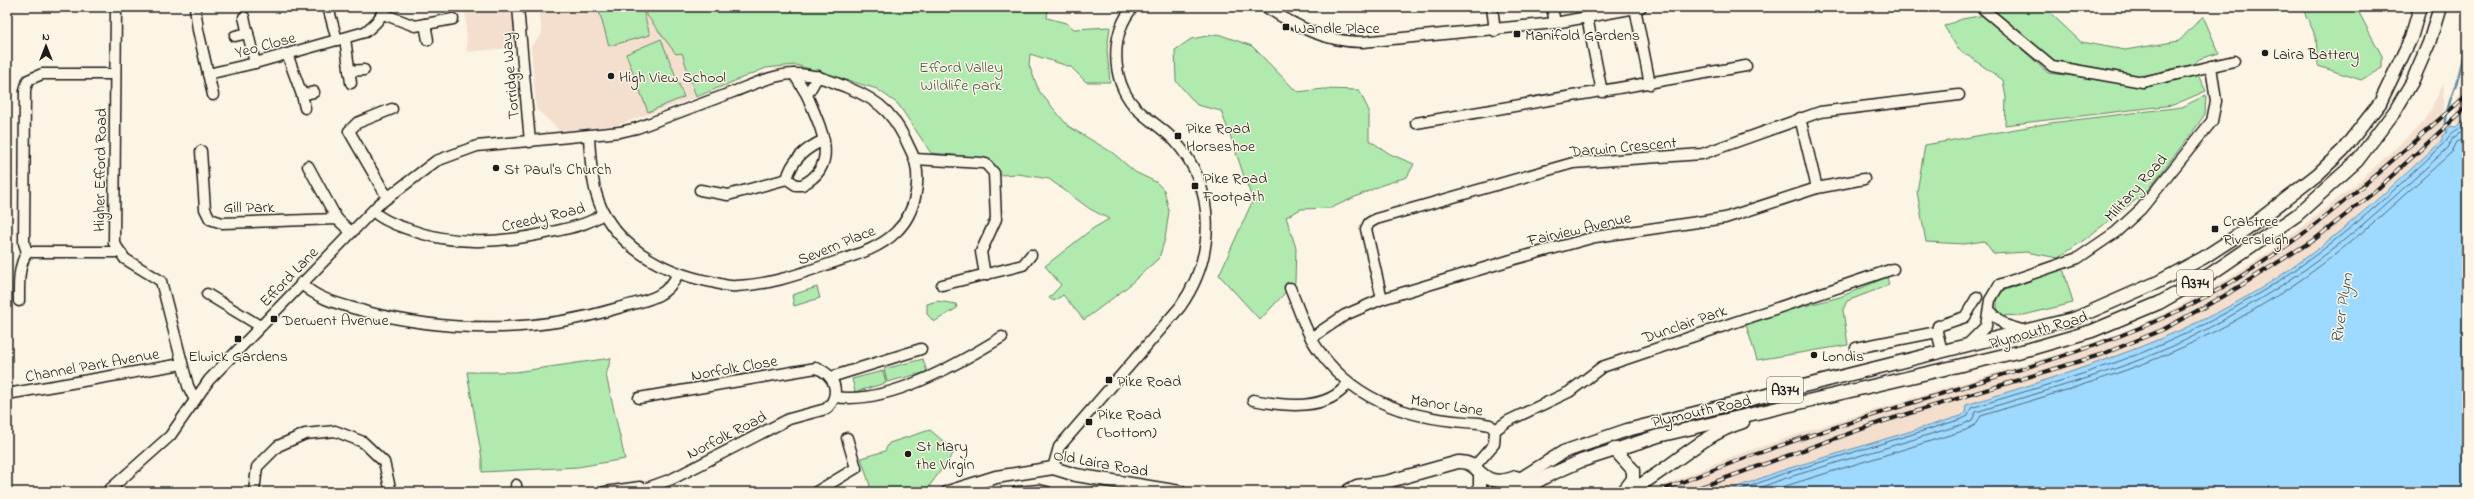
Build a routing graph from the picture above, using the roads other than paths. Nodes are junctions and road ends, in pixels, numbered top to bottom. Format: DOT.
graph roads {
  1 [pos="116,7"];
  2 [pos="195,7"];
  3 [pos="328,7"];
  4 [pos="518,7"];
  5 [pos="1133,7"];
  6 [pos="1266,7"];
  7 [pos="1492,7"];
  8 [pos="1552,7"];
  9 [pos="1981,7"];
  10 [pos="2420,7"];
  11 [pos="2440,7"];
  12 [pos="1638,8"];
  13 [pos="384,11"];
  14 [pos="244,17"];
  15 [pos="1587,17"];
  16 [pos="453,19"];
  17 [pos="425,24"];
  18 [pos="1555,24"];
  19 [pos="1495,31"];
  20 [pos="248,33"];
  21 [pos="235,36"];
  22 [pos="341,39"];
  23 [pos="428,40"];
  24 [pos="287,54"];
  25 [pos="2234,61"];
  26 [pos="255,63"];
  27 [pos="1746,66"];
  28 [pos="2211,66"];
  29 [pos="364,70"];
  30 [pos="349,71"];
  31 [pos="115,74"];
  32 [pos="208,74"];
  33 [pos="794,74"];
  34 [pos="818,76"];
  35 [pos="351,83"];
  36 [pos="1650,84"];
  37 [pos="314,92"];
  38 [pos="1602,92"];
  39 [pos="213,95"];
  40 [pos="302,95"];
  41 [pos="807,95"];
  42 [pos="1959,95"];
  43 [pos="305,108"];
  44 [pos="392,108"];
  45 [pos="1800,118"];
  46 [pos="1416,124"];
  47 [pos="589,136"];
  48 [pos="824,140"];
  49 [pos="530,142"];
  50 [pos="201,151"];
  51 [pos="915,159"];
  52 [pos="308,166"];
  53 [pos="787,179"];
  54 [pos="1864,179"];
  55 [pos="1817,188"];
  56 [pos="700,190"];
  57 [pos="387,197"];
  58 [pos="373,211"];
  59 [pos="604,214"];
  60 [pos="337,218"];
  61 [pos="351,232"];
  62 [pos="27,252"];
  63 [pos="118,252"];
  64 [pos="1031,255"];
  65 [pos="1893,269"];
  66 [pos="678,274"];
  67 [pos="985,275"];
  68 [pos="301,283"];
  69 [pos="942,285"];
  70 [pos="1290,288"];
  71 [pos="207,294"];
  72 [pos="1977,297"];
  73 [pos="1382,299"];
  74 [pos="19,301"];
  75 [pos="1990,311"];
  76 [pos="260,326"];
  77 [pos="2028,331"];
  78 [pos="1937,332"];
  79 [pos="1002,337"];
  80 [pos="1311,338"];
  81 [pos="1968,344"];
  82 [pos="1856,348"];
  83 [pos="921,349"];
  84 [pos="1942,351"];
  85 [pos="182,364"];
  86 [pos="831,377"];
  87 [pos="1348,383"];
  88 [pos="7,394"];
  89 [pos="1834,396"];
  90 [pos="835,397"];
  91 [pos="640,398"];
  92 [pos="195,400"];
  93 [pos="1253,400"];
  94 [pos="1495,430"];
  95 [pos="847,438"];
  96 [pos="1614,450"];
  97 [pos="1538,467"];
  98 [pos="1053,468"];
  99 [pos="1477,471"];
  100 [pos="1386,482"];
  101 [pos="645,490"];
  102 [pos="1348,491"];
  103 [pos="107,492"];
  104 [pos="254,492"];
  105 [pos="391,492"];
  106 [pos="605,492"];
  107 [pos="816,492"];
  108 [pos="948,492"];
  109 [pos="1017,492"];
  110 [pos="1047,492"];
  111 [pos="1180,492"];
  112 [pos="1369,492"];
  113 [pos="1480,492"];
  114 [pos="1499,492"];
  115 [pos="1520,492"];
  116 [pos="1623,492"];
  117 [pos="1628,492"];
  1 -- 31 [label="street, Higher Efford Road"];
  2 -- 32 [label="street"];
  3 -- 22 [label="street"];
  4 -- 49 [label="street, Torridge Way"];
  5 -- 98 [label="street"];
  6 -- 19 [label="street"];
  7 -- 19 [label="street"];
  8 -- 18 [label="street"];
  9 -- 28 [label="street"];
  10 -- 77 [label="main road, Plymouth Road / A374"];
  11 -- 89 [label="main road, Plymouth Road / A374"];
  12 -- 15 [label="street"];
  12 -- 36 [label="street"];
  13 -- 17 [label="street"];
  13 -- 22 [label="street, Yeo Close"];
  14 -- 20 [label="street"];
  15 -- 18 [label="street"];
  15 -- 38 [label="street"];
  16 -- 17 [label="street"];
  17 -- 23 [label="street"];
  18 -- 19 [label="street"];
  20 -- 21 [label="street"];
  20 -- 26 [label="street"];
  22 -- 24 [label="street, Yeo Close"];
  22 -- 30 [label="street"];
  24 -- 26 [label="street, Yeo Close"];
  24 -- 40 [label="street"];
  25 -- 28 [label="street"];
  26 -- 32 [label="street, Yeo Close"];
  27 -- 36 [label="street"];
  28 -- 75 [label="street, Military Road"];
  29 -- 30 [label="street"];
  30 -- 35 [label="street"];
  31 -- 62 [label="street"];
  31 -- 63 [label="street, Higher Efford Road"];
  32 -- 39 [label="street"];
  33 -- 34 [label="street, Severn Place"];
  33 -- 41 [label="street"];
  33 -- 47 [label="street, Severn Place"];
  34 -- 41 [label="street"];
  34 -- 51 [label="street, Severn Place"];
  36 -- 38 [label="street"];
  37 -- 40 [label="street"];
  38 -- 46 [label="street"];
  40 -- 43 [label="street"];
  41 -- 48 [label="street"];
  42 -- 45 [label="street, Darwin Crescent"];
  44 -- 57 [label="street"];
  45 -- 55 [label="street"];
  45 -- 73 [label="street, Darwin Crescent"];
  47 -- 49 [label="street, Severn Place"];
  47 -- 59 [label="street, Severn Place"];
  48 -- 53 [label="street"];
  48 -- 53 [label="street"];
  49 -- 57 [label="street, Efford Lane"];
  50 -- 60 [label="street, Gill Park"];
  51 -- 66 [label="street, Severn Place"];
  51 -- 67 [label="street"];
  52 -- 60 [label="street"];
  53 -- 56 [label="street"];
  54 -- 55 [label="street, Fairview Avenue"];
  55 -- 73 [label="street, Fairview Avenue"];
  57 -- 58 [label="street, Efford Lane"];
  58 -- 59 [label="street, Creedy Road"];
  58 -- 61 [label="street, Efford Lane"];
  59 -- 66 [label="street, Severn Place"];
  60 -- 61 [label="street"];
  61 -- 68 [label="street, Efford Lane"];
  62 -- 63 [label="street"];
  62 -- 74 [label="street"];
  63 -- 85 [label="street, Higher Efford Road"];
  64 -- 67 [label="street"];
  65 -- 94 [label="street, Dunclair Park"];
  66 -- 68 [label="street"];
  67 -- 69 [label="street"];
  68 -- 76 [label="street, Efford Lane"];
  70 -- 80 [label="street, Manor Lane"];
  71 -- 76 [label="street"];
  72 -- 78 [label="street"];
  73 -- 80 [label="street, Fairview Avenue"];
  75 -- 77 [label="street"];
  75 -- 81 [label="street, Military Road"];
  76 -- 92 [label="street, Efford Lane"];
  77 -- 81 [label="main road, Plymouth Road / A374"];
  78 -- 82 [label="street"];
  78 -- 84 [label="street"];
  79 -- 90 [label="street"];
  80 -- 87 [label="street, Manor Lane"];
  81 -- 84 [label="main road, Plymouth Road / A374"];
  83 -- 86 [label="street"];
  84 -- 97 [label="main road, Plymouth Road / A374"];
  85 -- 88 [label="street, Channel Park Avenue"];
  85 -- 92 [label="street, Higher Efford Road"];
  86 -- 90 [label="street"];
  86 -- 91 [label="street, Norfolk Close"];
  87 -- 93 [label="street"];
  87 -- 94 [label="street, Manor Lane"];
  89 -- 96 [label="main road, Plymouth Road / A374"];
  89 -- 117 [label="main road"];
  90 -- 101 [label="street, Norfolk Road"];
  92 -- 103 [label="street, Efford Lane"];
  94 -- 99 [label="street, Manor Lane"];
  95 -- 107 [label="street"];
  96 -- 115 [label="main road, Plymouth Road / A374"];
  96 -- 116 [label="main road"];
  97 -- 99 [label="main road"];
  97 -- 114 [label="main road, Plymouth Road / A374"];
  98 -- 108 [label="main road, Old Laira Road"];
  98 -- 111 [label="main road, Old Laira Road"];
  99 -- 100 [label="main road"];
  99 -- 113 [label="main road"];
  100 -- 102 [label="main road"];
  100 -- 112 [label="main road"];
  101 -- 106 [label="street, Norfolk Road"];
  104 -- 105 [label="street"];
  109 -- 110 [label="street"];
}
